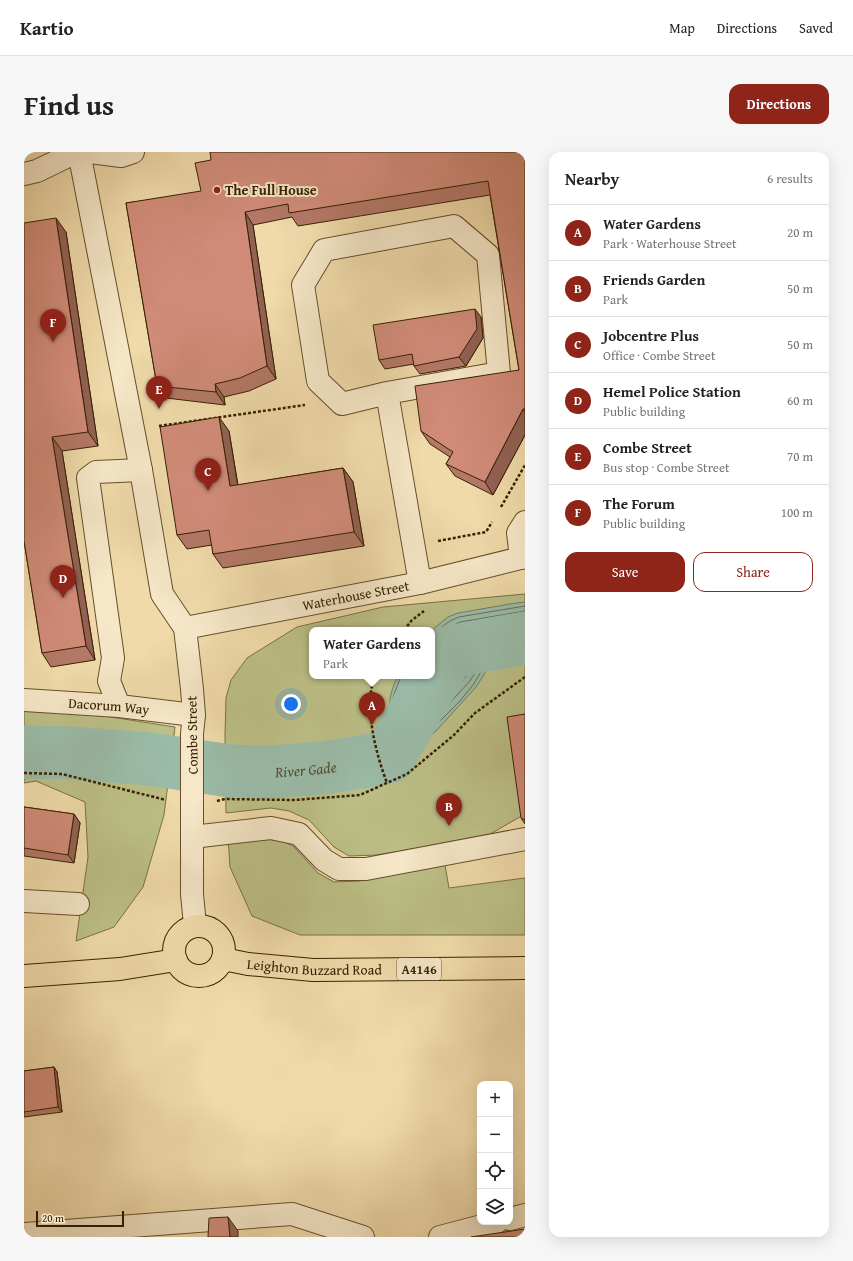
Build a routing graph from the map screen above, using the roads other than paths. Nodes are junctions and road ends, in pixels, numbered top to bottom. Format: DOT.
graph roads {
  1 [pos="77,152"];
  2 [pos="90,152"];
  3 [pos="133,152"];
  4 [pos="24,174"];
  5 [pos="387,393"];
  6 [pos="141,470"];
  7 [pos="525,522"];
  8 [pos="523,558"];
  9 [pos="420,583"];
  10 [pos="185,628"];
  11 [pos="24,700"];
  12 [pos="119,706"];
  13 [pos="193,724"];
  14 [pos="192,837"];
  15 [pos="525,839"];
  16 [pos="24,901"];
  17 [pos="78,904"];
  18 [pos="195,925"];
  19 [pos="223,959"];
  20 [pos="176,960"];
  21 [pos="525,968"];
  22 [pos="24,976"];
  23 [pos="525,1215"];
  24 [pos="513,1218"];
  25 [pos="486,1225"];
  26 [pos="24,1234"];
  27 [pos="363,1237"];
  28 [pos="440,1237"];
  1 -- 4 [label="street"];
  1 -- 6 [label="street, Combe Street"];
  2 -- 3 [label="street"];
  5 -- 5 [label="street"];
  5 -- 9 [label="street"];
  6 -- 10 [label="street, Combe Street"];
  6 -- 12 [label="street"];
  7 -- 8 [label="street"];
  8 -- 9 [label="street, Waterhouse Street"];
  9 -- 10 [label="street, Waterhouse Street"];
  10 -- 13 [label="street, Combe Street"];
  11 -- 12 [label="street, Dacorum Way"];
  12 -- 13 [label="street, Dacorum Way"];
  13 -- 14 [label="street, Combe Street"];
  14 -- 15 [label="street"];
  14 -- 18 [label="street, Combe Street"];
  16 -- 17 [label="street"];
  18 -- 19 [label="main road"];
  18 -- 20 [label="main road"];
  19 -- 20 [label="main road"];
  19 -- 21 [label="main road, Leighton Buzzard Road / A4146"];
  20 -- 22 [label="main road"];
  23 -- 24 [label="street"];
  25 -- 28 [label="street"];
  26 -- 27 [label="street"];
}
